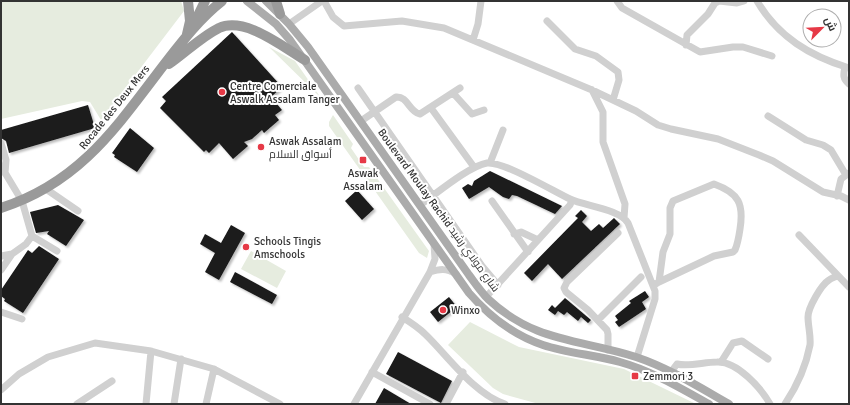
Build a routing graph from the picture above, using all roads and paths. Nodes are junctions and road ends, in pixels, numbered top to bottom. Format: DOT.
graph roads {
  1 [pos="188,1"];
  2 [pos="205,1"];
  3 [pos="222,1"];
  4 [pos="247,1"];
  5 [pos="266,1"];
  6 [pos="276,1"];
  7 [pos="323,1"];
  8 [pos="481,1"];
  9 [pos="617,1"];
  10 [pos="744,1"];
  11 [pos="756,1"];
  12 [pos="712,4"];
  13 [pos="280,14"];
  14 [pos="547,20"];
  15 [pos="289,24"];
  16 [pos="189,33"];
  17 [pos="474,40"];
  18 [pos="686,45"];
  19 [pos="772,56"];
  20 [pos="305,60"];
  21 [pos="162,68"];
  22 [pos="847,68"];
  23 [pos="849,84"];
  24 [pos="358,88"];
  25 [pos="460,88"];
  26 [pos="592,90"];
  27 [pos="453,92"];
  28 [pos="613,100"];
  29 [pos="431,108"];
  30 [pos="484,110"];
  31 [pos="375,111"];
  32 [pos="768,116"];
  33 [pos="361,121"];
  34 [pos="503,130"];
  35 [pos="1,143"];
  36 [pos="490,163"];
  37 [pos="1,166"];
  38 [pos="474,167"];
  39 [pos="5,173"];
  40 [pos="847,174"];
  41 [pos="46,189"];
  42 [pos="434,196"];
  43 [pos="837,196"];
  44 [pos="572,200"];
  45 [pos="849,200"];
  46 [pos="22,201"];
  47 [pos="492,201"];
  48 [pos="420,205"];
  49 [pos="1,208"];
  50 [pos="78,211"];
  51 [pos="624,218"];
  52 [pos="618,233"];
  53 [pos="514,234"];
  54 [pos="799,235"];
  55 [pos="32,236"];
  56 [pos="538,240"];
  57 [pos="434,244"];
  58 [pos="57,251"];
  59 [pos="528,252"];
  60 [pos="12,254"];
  61 [pos="1,256"];
  62 [pos="1,270"];
  63 [pos="430,272"];
  64 [pos="456,274"];
  65 [pos="837,276"];
  66 [pos="641,277"];
  67 [pos="656,284"];
  68 [pos="498,285"];
  69 [pos="849,287"];
  70 [pos="486,298"];
  71 [pos="1,312"];
  72 [pos="402,317"];
  73 [pos="22,319"];
  74 [pos="598,320"];
  75 [pos="608,350"];
  76 [pos="151,351"];
  77 [pos="637,357"];
  78 [pos="181,359"];
  79 [pos="768,359"];
  80 [pos="721,362"];
  81 [pos="214,369"];
  82 [pos="372,372"];
  83 [pos="463,372"];
  84 [pos="671,372"];
  85 [pos="112,381"];
  86 [pos="1,390"];
  87 [pos="77,404"];
  88 [pos="146,404"];
  89 [pos="174,404"];
  90 [pos="206,404"];
  91 [pos="280,404"];
  92 [pos="354,404"];
  93 [pos="430,404"];
  94 [pos="446,404"];
  95 [pos="505,404"];
  96 [pos="709,404"];
  97 [pos="729,404"];
  98 [pos="770,404"];
  99 [pos="785,404"];
  1 -- 16 [label="highway"];
  2 -- 16 [label="highway, Rocade des Deux Mers"];
  3 -- 16 [label="highway, Rocade des Deux Mers"];
  4 -- 20 [label="main road, Boulevard Moulay Rachid شارع مولاي رشيد"];
  5 -- 13 [label="main road, Boulevard Moulay Rachid شارع مولاي رشيد"];
  6 -- 13 [label="highway"];
  7 -- 15 [label="street"];
  7 -- 17 [label="street"];
  8 -- 17 [label="street"];
  9 -- 18 [label="street"];
  10 -- 12 [label="street"];
  11 -- 22 [label="street"];
  12 -- 18 [label="street"];
  13 -- 15 [label="main road, Boulevard Moulay Rachid شارع مولاي رشيد"];
  14 -- 28 [label="street"];
  15 -- 33 [label="main road, Boulevard Moulay Rachid شارع مولاي رشيد"];
  16 -- 21 [label="highway, Rocade des Deux Mers"];
  17 -- 26 [label="street"];
  18 -- 19 [label="street"];
  20 -- 21 [label="highway"];
  20 -- 57 [label="main road, Boulevard Moulay Rachid شارع مولاي رشيد"];
  21 -- 41 [label="highway, Rocade des Deux Mers"];
  22 -- 23 [label="street"];
  24 -- 31 [label="street"];
  25 -- 27 [label="street"];
  26 -- 28 [label="street"];
  26 -- 51 [label="street"];
  27 -- 29 [label="street"];
  27 -- 30 [label="street"];
  28 -- 43 [label="street"];
  29 -- 31 [label="street"];
  29 -- 38 [label="street"];
  31 -- 33 [label="street"];
  31 -- 42 [label="street"];
  32 -- 40 [label="street"];
  33 -- 48 [label="main road, Boulevard Moulay Rachid شارع مولاي رشيد"];
  34 -- 36 [label="street"];
  35 -- 39 [label="street"];
  36 -- 38 [label="street"];
  36 -- 44 [label="street"];
  37 -- 39 [label="street"];
  38 -- 42 [label="street"];
  39 -- 46 [label="street"];
  40 -- 43 [label="street"];
  41 -- 46 [label="highway, Rocade des Deux Mers"];
  41 -- 50 [label="street"];
  42 -- 48 [label="street"];
  42 -- 68 [label="street"];
  43 -- 45 [label="street"];
  44 -- 51 [label="street"];
  44 -- 56 [label="street"];
  46 -- 49 [label="highway, Rocade des Deux Mers"];
  46 -- 55 [label="street"];
  47 -- 53 [label="street"];
  48 -- 70 [label="main road, Boulevard Moulay Rachid شارع مولاي رشيد"];
  51 -- 67 [label="street"];
  52 -- 74 [label="street"];
  53 -- 56 [label="street"];
  53 -- 59 [label="street"];
  54 -- 65 [label="street"];
  55 -- 58 [label="street"];
  55 -- 60 [label="street"];
  56 -- 59 [label="street"];
  57 -- 63 [label="street"];
  57 -- 64 [label="main road, Boulevard Moulay Rachid شارع مولاي رشيد"];
  59 -- 68 [label="street"];
  60 -- 61 [label="street"];
  60 -- 62 [label="street"];
  63 -- 64 [label="street"];
  63 -- 72 [label="street"];
  64 -- 96 [label="main road, Boulevard Moulay Rachid شارع مولاي رشيد"];
  65 -- 69 [label="street"];
  65 -- 99 [label="street"];
  66 -- 74 [label="street"];
  67 -- 67 [label="street"];
  67 -- 77 [label="street"];
  68 -- 70 [label="street"];
  70 -- 75 [label="main road, Boulevard Moulay Rachid شارع مولاي رشيد"];
  71 -- 73 [label="street"];
  72 -- 82 [label="street"];
  72 -- 83 [label="street"];
  74 -- 75 [label="street"];
  75 -- 77 [label="main road, Boulevard Moulay Rachid شارع مولاي رشيد"];
  76 -- 78 [label="street"];
  76 -- 86 [label="street"];
  76 -- 88 [label="street"];
  77 -- 84 [label="main road, Boulevard Moulay Rachid شارع مولاي رشيد"];
  78 -- 81 [label="street"];
  78 -- 89 [label="street"];
  79 -- 80 [label="street"];
  80 -- 84 [label="street"];
  80 -- 98 [label="street"];
  81 -- 90 [label="street"];
  81 -- 91 [label="street"];
  82 -- 92 [label="street"];
  82 -- 93 [label="street"];
  83 -- 94 [label="street"];
  83 -- 95 [label="street"];
  84 -- 97 [label="main road, Boulevard Moulay Rachid شارع مولاي رشيد"];
  85 -- 87 [label="street"];
}
